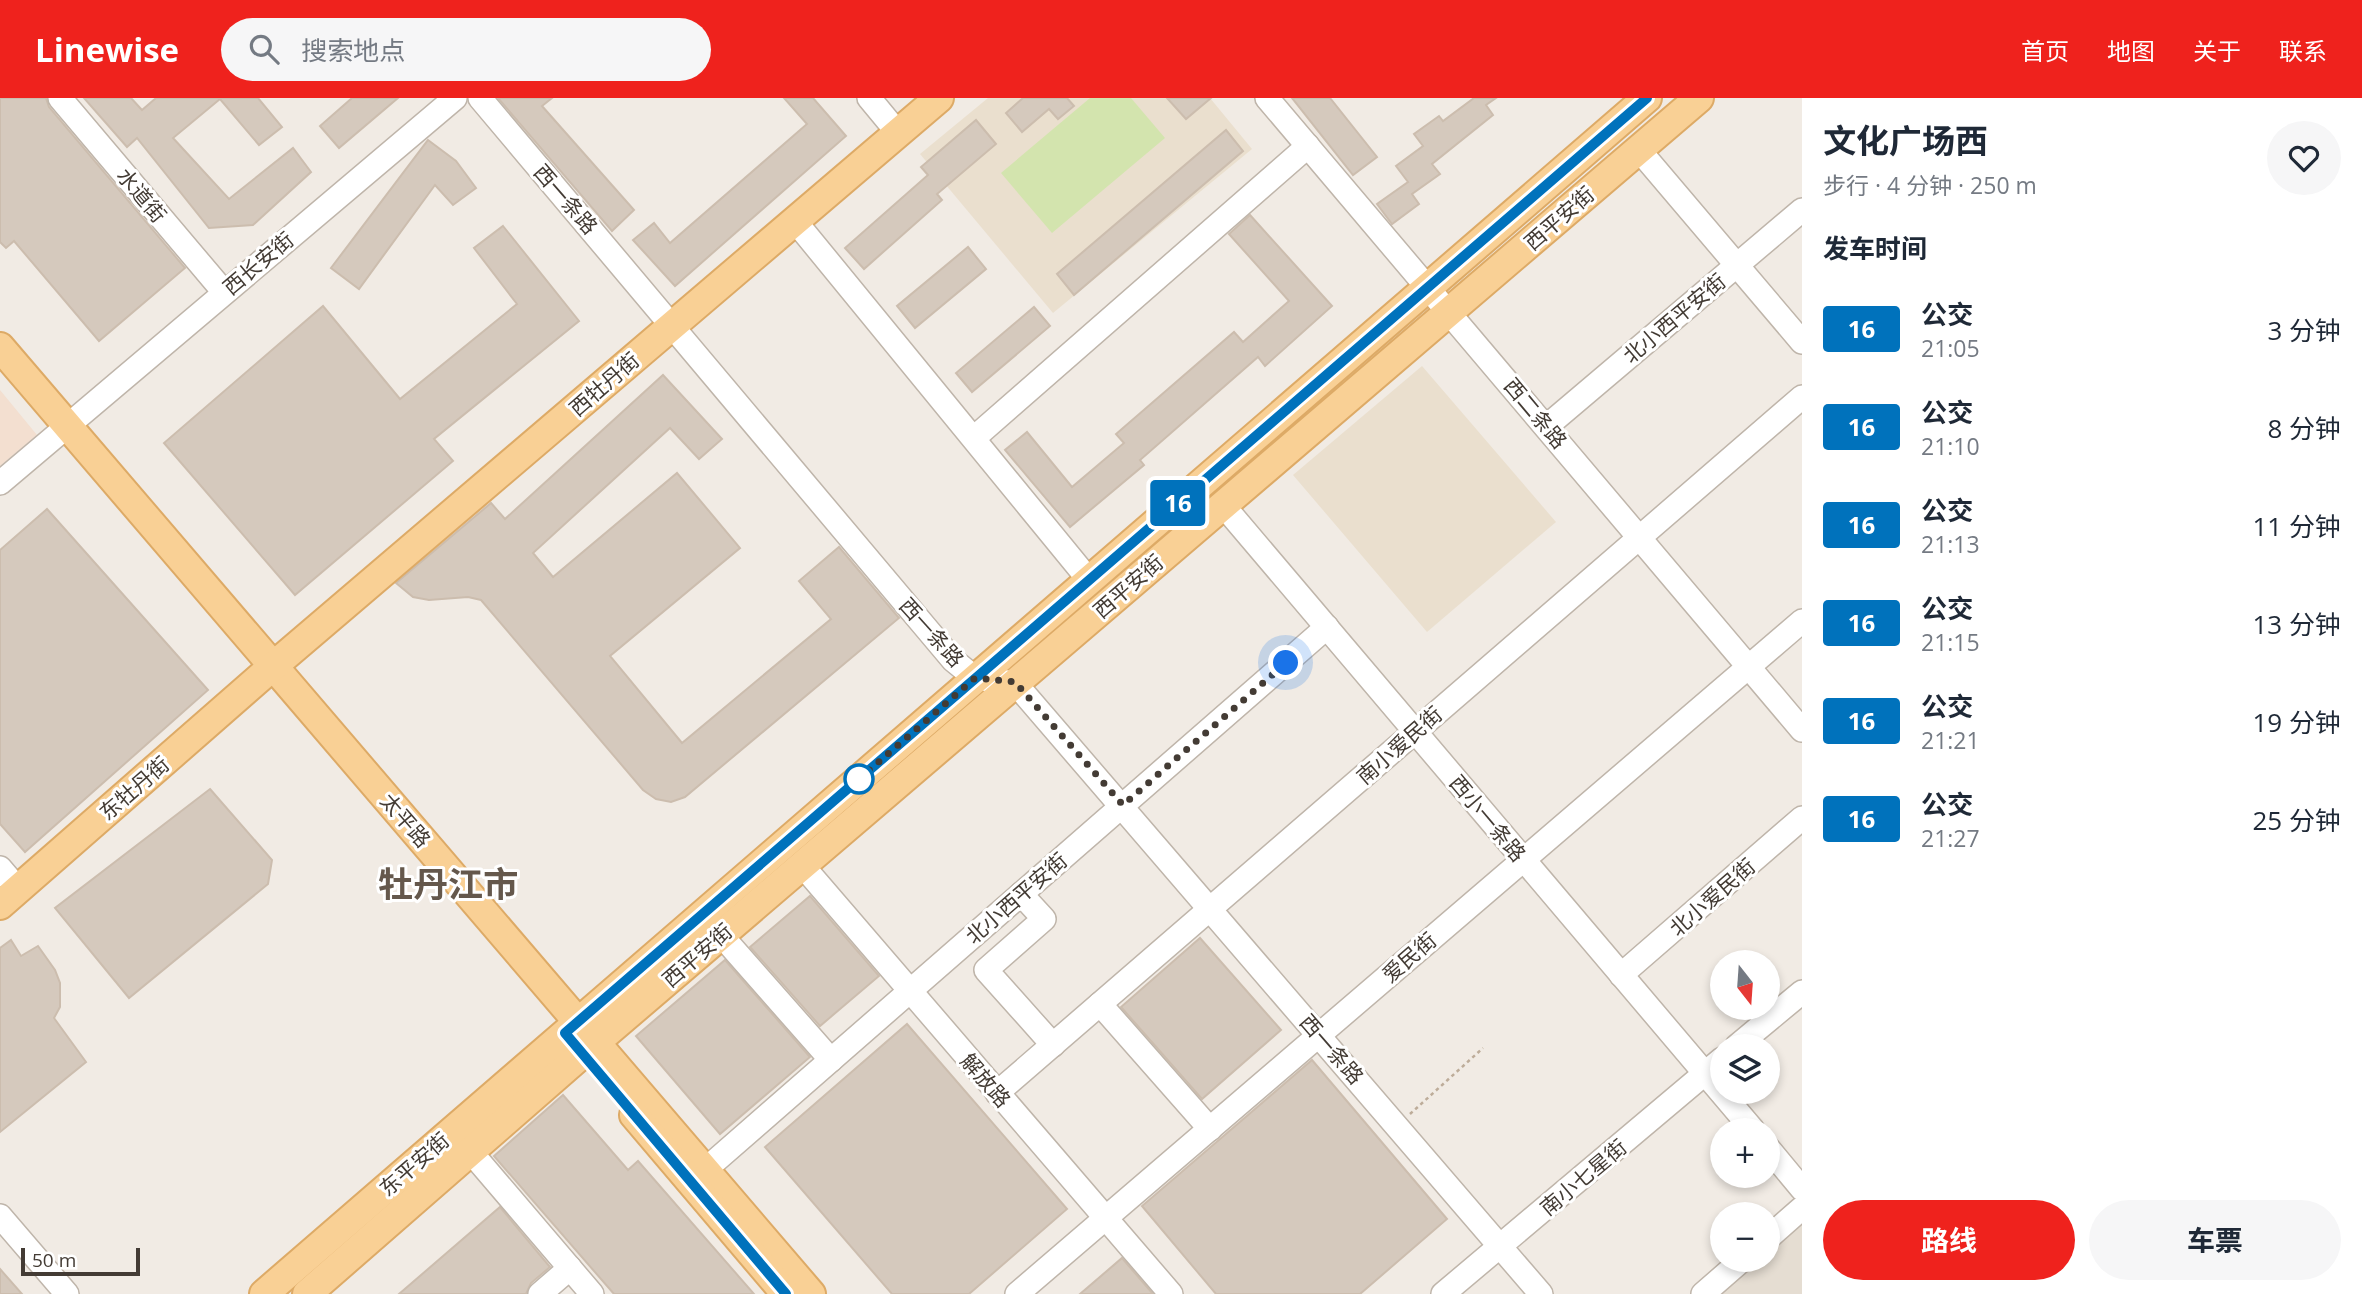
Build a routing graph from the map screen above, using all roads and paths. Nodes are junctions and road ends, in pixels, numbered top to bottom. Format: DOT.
graph roads {
  1 [pos="60,98"];
  2 [pos="455,98"];
  3 [pos="480,98"];
  4 [pos="869,98"];
  5 [pos="939,98"];
  6 [pos="1268,98"];
  7 [pos="1647,98"];
  8 [pos="1699,98"];
  9 [pos="898,133"];
  10 [pos="1308,146"];
  11 [pos="1639,150"];
  12 [pos="1802,210"];
  13 [pos="795,221"];
  14 [pos="1737,265"];
  15 [pos="1429,286"];
  16 [pos="224,292"];
  17 [pos="1450,311"];
  18 [pos="673,325"];
  19 [pos="1802,342"];
  20 [pos="0,347"];
  21 [pos="0,369"];
  22 [pos="1802,397"];
  23 [pos="1547,426"];
  24 [pos="61,429"];
  25 [pos="974,438"];
  26 [pos="0,483"];
  27 [pos="1223,505"];
  28 [pos="1640,537"];
  29 [pos="1089,580"];
  30 [pos="1802,621"];
  31 [pos="1327,627"];
  32 [pos="1748,666"];
  33 [pos="269,670"];
  34 [pos="975,678"];
  35 [pos="1015,682"];
  36 [pos="1802,730"];
  37 [pos="1415,732"];
  38 [pos="1123,805"];
  39 [pos="1802,818"];
  40 [pos="1523,859"];
  41 [pos="802,865"];
  42 [pos="0,868"];
  43 [pos="1021,894"];
  44 [pos="9,897"];
  45 [pos="1211,908"];
  46 [pos="721,934"];
  47 [pos="1621,975"];
  48 [pos="909,992"];
  49 [pos="1802,992"];
  50 [pos="1100,1004"];
  51 [pos="1318,1034"];
  52 [pos="1751,1034"];
  53 [pos="582,1039"];
  54 [pos="1053,1045"];
  55 [pos="1483,1048"];
  56 [pos="831,1060"];
  57 [pos="1710,1063"];
  58 [pos="1710,1069"];
  59 [pos="997,1093"];
  60 [pos="1397,1126"];
  61 [pos="1210,1129"];
  62 [pos="470,1151"];
  63 [pos="1780,1162"];
  64 [pos="706,1169"];
  65 [pos="1802,1189"];
  66 [pos="1802,1208"];
  67 [pos="0,1216"];
  68 [pos="1105,1218"];
  69 [pos="1780,1227"];
  70 [pos="1500,1246"];
  71 [pos="570,1268"];
  72 [pos="1728,1272"];
  73 [pos="67,1294"];
  74 [pos="264,1294"];
  75 [pos="307,1294"];
  76 [pos="541,1294"];
  77 [pos="592,1294"];
  78 [pos="786,1294"];
  79 [pos="811,1294"];
  80 [pos="1017,1294"];
  81 [pos="1171,1294"];
  82 [pos="1443,1294"];
  83 [pos="1541,1294"];
  84 [pos="1703,1294"];
  1 -- 16 [label="street, 水道街"];
  2 -- 16 [label="street, 西长安街"];
  3 -- 18 [label="street, 西一条路"];
  4 -- 9 [label="street"];
  5 -- 9 [label="main road, 西牡丹街"];
  6 -- 10 [label="street, 西二条路"];
  7 -- 15 [label="main road, 西平安街"];
  8 -- 11 [label="main road, 西平安街"];
  9 -- 13 [label="main road, 西牡丹街"];
  10 -- 15 [label="street, 西二条路"];
  10 -- 25 [label="street"];
  11 -- 14 [label="street"];
  11 -- 17 [label="main road, 西平安街"];
  12 -- 14 [label="street, 北小西平安街"];
  13 -- 18 [label="main road, 西牡丹街"];
  13 -- 25 [label="street"];
  14 -- 19 [label="street"];
  14 -- 23 [label="street, 北小西平安街"];
  15 -- 17 [label="street, 西二条路"];
  15 -- 29 [label="main road, 西平安街"];
  16 -- 24 [label="street, 西长安街"];
  17 -- 23 [label="street, 西二条路"];
  17 -- 27 [label="main road, 西平安街"];
  18 -- 33 [label="main road, 西牡丹街"];
  18 -- 34 [label="street, 西一条路"];
  20 -- 24 [label="main road, 太平路"];
  21 -- 24 [label="main road, 太平路"];
  22 -- 28 [label="street, 南小爱民街"];
  23 -- 28 [label="street, 西二条路"];
  24 -- 26 [label="street, 西长安街"];
  24 -- 33 [label="main road, 太平路"];
  25 -- 29 [label="street"];
  27 -- 31 [label="street, 西小一条路"];
  27 -- 35 [label="main road, 西平安街"];
  28 -- 32 [label="street, 西二条路"];
  28 -- 37 [label="street, 南小爱民街"];
  29 -- 34 [label="main road, 西平安街"];
  30 -- 32 [label="street, 爱民街"];
  31 -- 37 [label="street, 西小一条路"];
  31 -- 38 [label="street, 北小西平安街"];
  32 -- 36 [label="street, 西二条路"];
  32 -- 40 [label="street, 爱民街"];
  33 -- 44 [label="main road, 东牡丹街"];
  33 -- 53 [label="main road, 太平路"];
  34 -- 35 [label="street, 西一条路"];
  34 -- 53 [label="main road, 西平安街"];
  35 -- 38 [label="street, 西一条路"];
  35 -- 41 [label="main road, 西平安街"];
  37 -- 40 [label="street, 西小一条路"];
  37 -- 45 [label="street, 南小爱民街"];
  38 -- 43 [label="street, 北小西平安街"];
  38 -- 45 [label="street, 西一条路"];
  39 -- 47 [label="street, 北小爱民街"];
  40 -- 47 [label="street, 西小一条路"];
  40 -- 51 [label="street, 爱民街"];
  41 -- 46 [label="main road, 西平安街"];
  41 -- 48 [label="street, 解放路"];
  42 -- 44 [label="street"];
  43 -- 48 [label="street, 北小西平安街"];
  43 -- 54 [label="street"];
  45 -- 50 [label="street, 南小爱民街"];
  45 -- 51 [label="street, 西一条路"];
  46 -- 53 [label="main road, 西平安街"];
  46 -- 56 [label="street"];
  47 -- 57 [label="street, 西小一条路"];
  48 -- 56 [label="street, 北小西平安街"];
  48 -- 59 [label="street, 解放路"];
  49 -- 52 [label="street"];
  50 -- 54 [label="street, 南小爱民街"];
  50 -- 61 [label="street"];
  51 -- 60 [label="street, 西一条路"];
  51 -- 61 [label="street, 爱民街"];
  53 -- 62 [label="main road, 东平安街"];
  53 -- 64 [label="main road, 太平路"];
  53 -- 74 [label="main road, 东平安街"];
  53 -- 78 [label="main road, 太平路"];
  54 -- 59 [label="street, 南小爱民街"];
  55 -- 60 [label="path"];
  56 -- 64 [label="street, 北小西平安街"];
  58 -- 70 [label="street, 南小七星街"];
  59 -- 68 [label="street, 解放路"];
  60 -- 70 [label="street, 西一条路"];
  61 -- 68 [label="street, 爱民街"];
  62 -- 71 [label="street"];
  62 -- 75 [label="main road, 东平安街"];
  63 -- 65 [label="street"];
  64 -- 79 [label="main road, 太平路"];
  66 -- 69 [label="street"];
  67 -- 73 [label="street"];
  68 -- 80 [label="street, 爱民街"];
  68 -- 81 [label="street, 解放路"];
  70 -- 82 [label="street, 南小七星街"];
  70 -- 83 [label="street, 西一条路"];
  71 -- 76 [label="street"];
  71 -- 77 [label="street"];
  72 -- 84 [label="street"];
}
